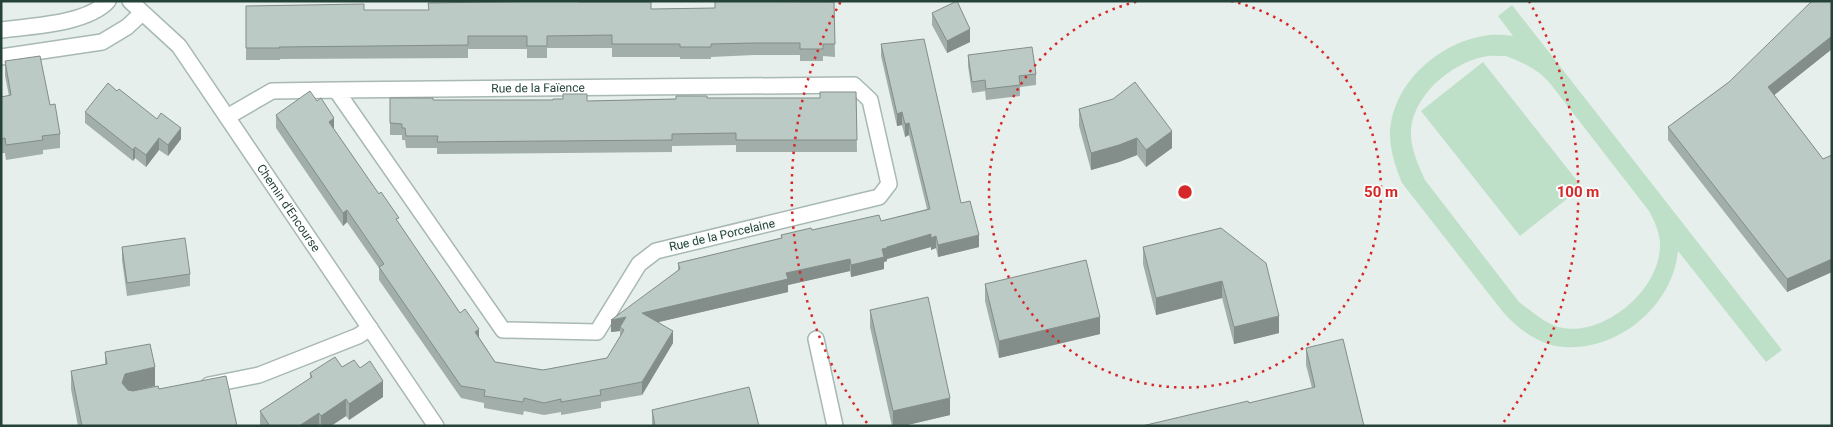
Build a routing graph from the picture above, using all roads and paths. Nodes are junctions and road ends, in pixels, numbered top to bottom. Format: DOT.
graph roads {
  1 [pos="108,1"];
  2 [pos="130,1"];
  3 [pos="142,13"];
  4 [pos="1,30"];
  5 [pos="1,57"];
  6 [pos="854,85"];
  7 [pos="336,90"];
  8 [pos="227,117"];
  9 [pos="370,328"];
  10 [pos="816,339"];
  11 [pos="190,389"];
  12 [pos="436,426"];
  13 [pos="835,426"];
  1 -- 4 [label="street"];
  2 -- 3 [label="street, Chemin d'Encourse"];
  3 -- 5 [label="street"];
  3 -- 8 [label="street, Chemin d'Encourse"];
  6 -- 7 [label="street, Rue de la Faïence"];
  6 -- 7 [label="street, Rue de la Porcelaine"];
  7 -- 8 [label="street, Rue de la Faïence"];
  8 -- 9 [label="street, Chemin d'Encourse"];
  9 -- 11 [label="street"];
  9 -- 12 [label="street, Chemin d'Encourse"];
  10 -- 13 [label="street"];
}
